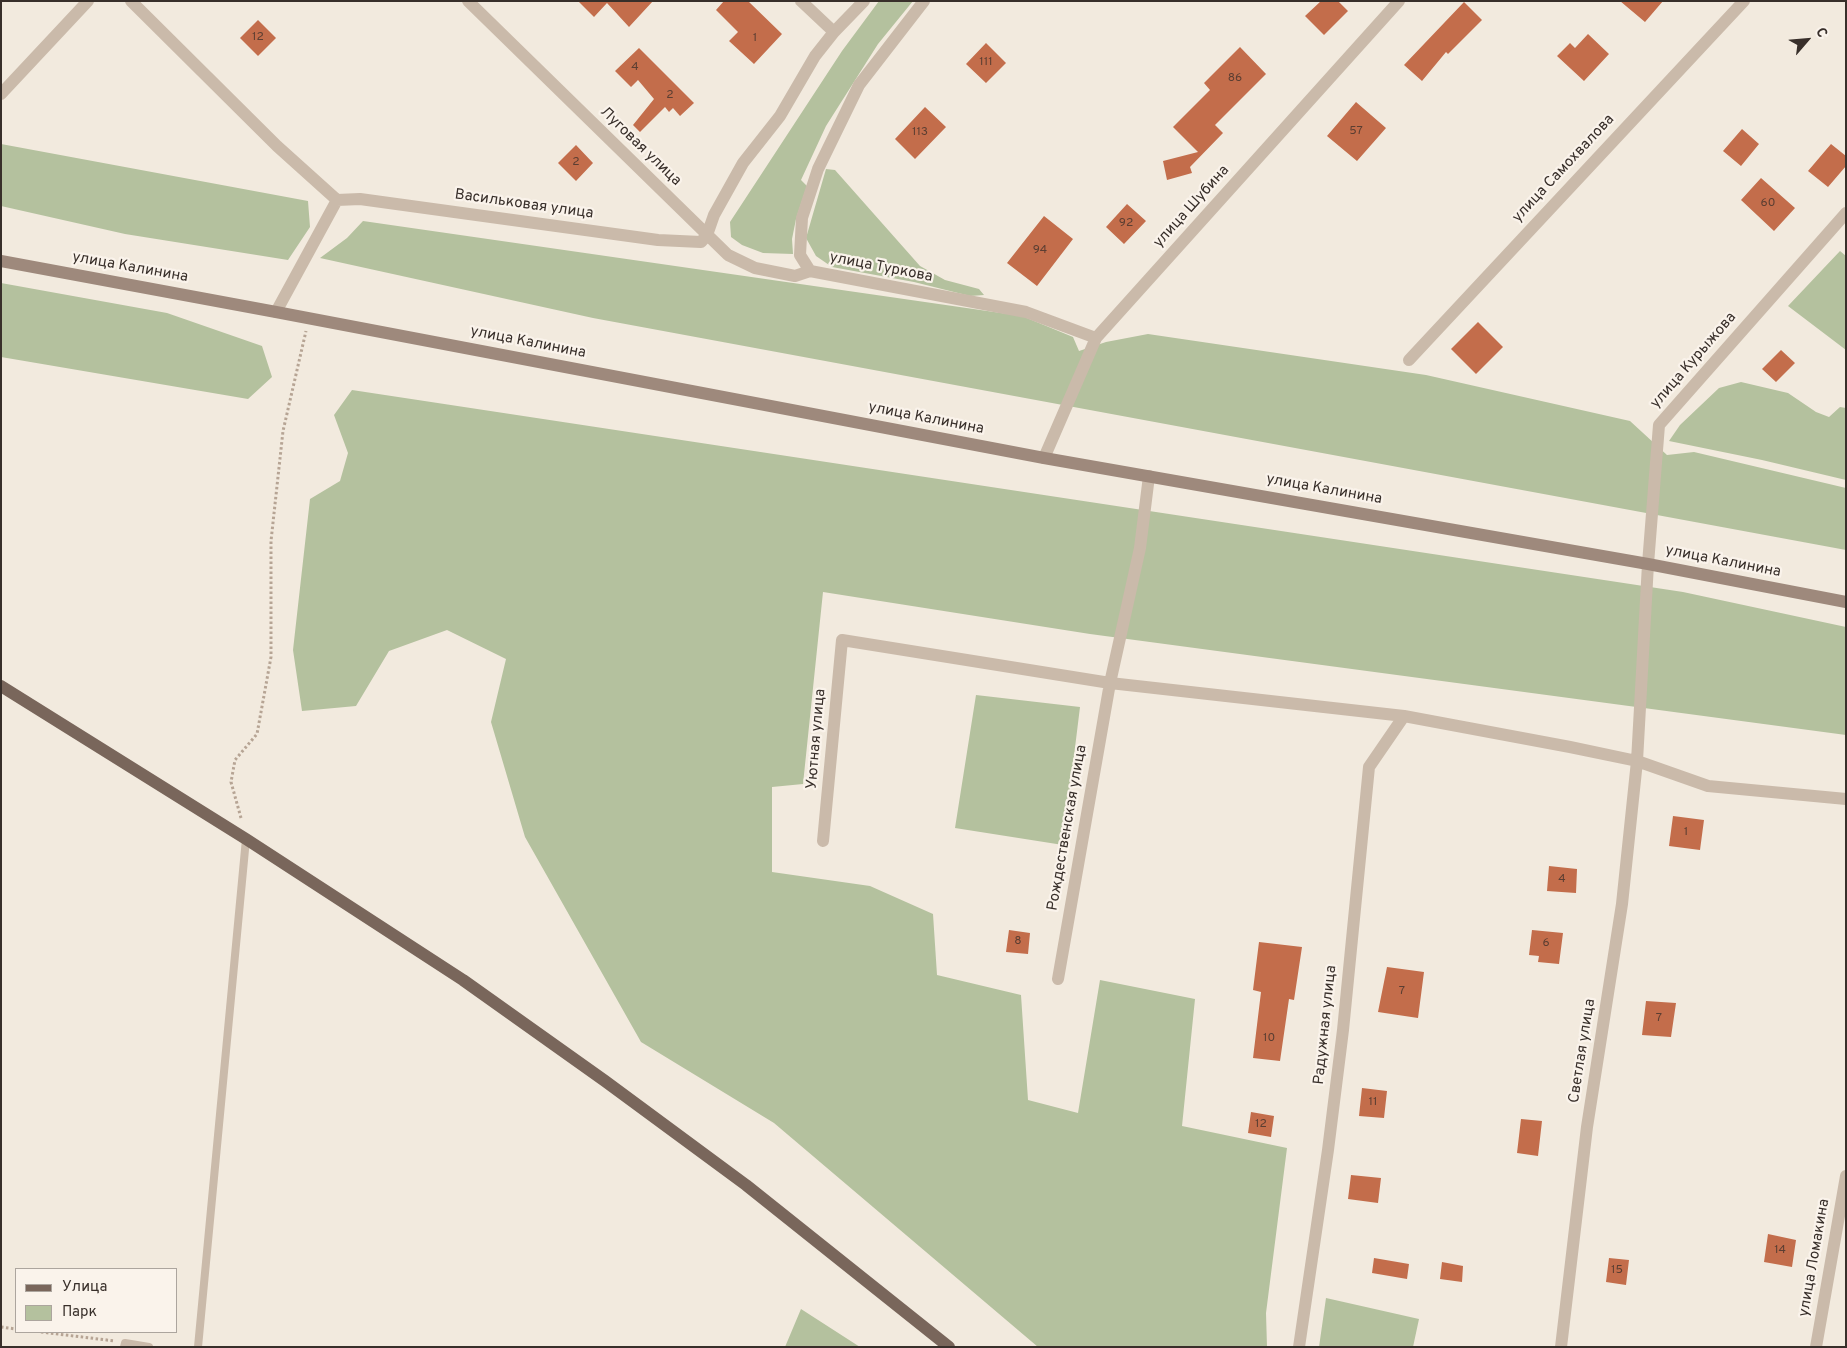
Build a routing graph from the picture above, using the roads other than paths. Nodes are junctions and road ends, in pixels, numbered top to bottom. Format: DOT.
graph roads {
  1 [pos="88,1"];
  2 [pos="131,1"];
  3 [pos="468,1"];
  4 [pos="801,1"];
  5 [pos="864,1"];
  6 [pos="924,1"];
  7 [pos="1399,1"];
  8 [pos="1744,1"];
  9 [pos="834,32"];
  10 [pos="1,94"];
  11 [pos="337,200"];
  12 [pos="1846,213"];
  13 [pos="707,235"];
  14 [pos="1,262"];
  15 [pos="810,271"];
  16 [pos="276,312"];
  17 [pos="1096,338"];
  18 [pos="1409,360"];
  19 [pos="1044,458"];
  20 [pos="1149,476"];
  21 [pos="1648,564"];
  22 [pos="1846,602"];
  23 [pos="1110,683"];
  24 [pos="1,686"];
  25 [pos="1404,716"];
  26 [pos="1637,761"];
  27 [pos="1846,799"];
  28 [pos="246,839"];
  29 [pos="823,842"];
  30 [pos="1058,979"];
  31 [pos="1846,1176"];
  32 [pos="125,1345"];
  33 [pos="149,1347"];
  34 [pos="198,1347"];
  35 [pos="949,1347"];
  36 [pos="1299,1347"];
  37 [pos="1562,1347"];
  38 [pos="1816,1347"];
  1 -- 10 [label="street"];
  2 -- 11 [label="street"];
  3 -- 13 [label="street, Луговая улица"];
  4 -- 9 [label="street"];
  5 -- 9 [label="street"];
  6 -- 15 [label="street, улица Туркова"];
  7 -- 17 [label="street, улица Шубина"];
  8 -- 18 [label="street, улица Самохвалова"];
  9 -- 13 [label="street"];
  11 -- 13 [label="street, Васильковая улица"];
  11 -- 16 [label="street"];
  12 -- 21 [label="street, улица Курыжова"];
  13 -- 15 [label="street, Луговая улица"];
  14 -- 16 [label="main road, улица Калинина"];
  15 -- 17 [label="street, улица Туркова"];
  16 -- 19 [label="main road, улица Калинина"];
  17 -- 19 [label="street, улица Шубина"];
  19 -- 20 [label="main road, улица Калинина"];
  20 -- 21 [label="main road, улица Калинина"];
  20 -- 23 [label="street, Рождественская улица"];
  21 -- 22 [label="main road, улица Калинина"];
  21 -- 26 [label="street, улица Курыжова"];
  23 -- 25 [label="street"];
  23 -- 29 [label="street, Уютная улица"];
  23 -- 30 [label="street, Рождественская улица"];
  24 -- 28 [label="main road"];
  25 -- 26 [label="street"];
  25 -- 36 [label="street, Радужная улица"];
  26 -- 27 [label="street"];
  26 -- 37 [label="street, Светлая улица"];
  28 -- 34 [label="lane"];
  28 -- 35 [label="main road"];
  31 -- 38 [label="street, улица Ломакина"];
  32 -- 33 [label="lane"];
}
